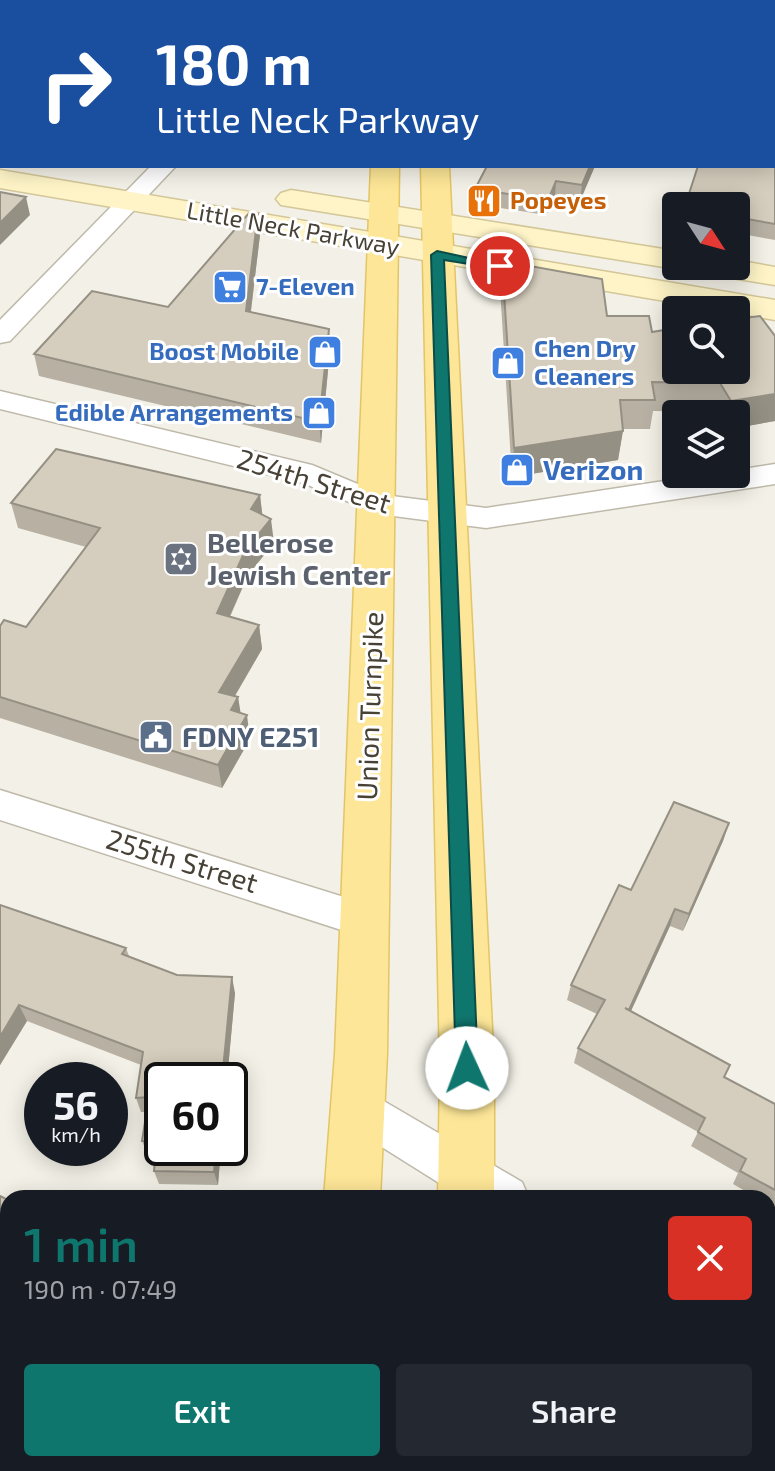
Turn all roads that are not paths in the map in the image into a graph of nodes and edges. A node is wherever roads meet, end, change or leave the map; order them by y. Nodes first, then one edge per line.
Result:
1 (112, 168) edge
2 (385, 168) edge
3 (435, 168) edge
4 (159, 172) edge
5 (0, 179) edge
6 (131, 201) junction
7 (383, 230) junction
8 (438, 239) junction
9 (662, 259) edge
10 (750, 272) edge
11 (775, 276) edge
12 (775, 310) edge
13 (0, 335) edge
14 (0, 400) edge
15 (775, 474) edge
16 (378, 504) junction
17 (449, 514) junction
18 (0, 805) edge
19 (363, 920) junction
20 (358, 1107) junction
21 (466, 1186) edge
22 (353, 1190) edge

1 - 4 main road, Little Neck Parkway
2 - 7 main road, Union Turnpike
3 - 8 main road
4 - 6 street
4 - 7 main road, Little Neck Parkway
5 - 6 main road, Little Neck Parkway
6 - 7 main road, Little Neck Parkway
6 - 13 street
7 - 8 main road, Little Neck Parkway
7 - 16 main road, Union Turnpike
8 - 9 main road, Little Neck Parkway
8 - 12 main road, Little Neck Parkway
8 - 17 main road
10 - 11 main road
14 - 16 street, 254th Street
15 - 17 street, 254th Street
16 - 17 street, 254th Street
16 - 19 main road, Union Turnpike
17 - 21 main road
18 - 19 street, 255th Street
19 - 20 main road, Union Turnpike
20 - 21 street
20 - 22 main road, Union Turnpike

